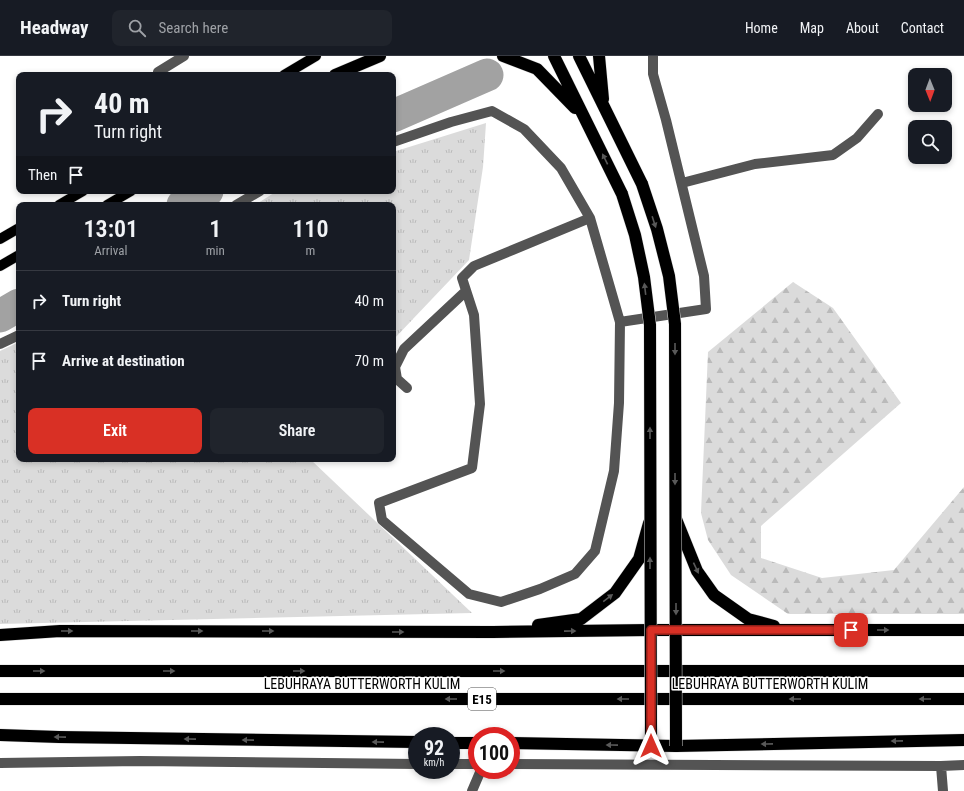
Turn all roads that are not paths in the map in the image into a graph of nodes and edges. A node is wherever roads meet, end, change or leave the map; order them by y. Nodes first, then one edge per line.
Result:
1 (184, 56) edge
2 (316, 56) edge
3 (370, 56) edge
4 (380, 56) edge
5 (504, 56) edge
6 (554, 56) edge
7 (579, 56) edge
8 (599, 56) edge
9 (654, 56) edge
10 (158, 72) dead end
11 (289, 72) edge
12 (340, 72) edge
13 (341, 72) edge
14 (604, 106) junction
15 (878, 114) dead end
16 (583, 116) junction
17 (396, 141) edge
18 (682, 182) junction
19 (78, 194) edge
20 (126, 194) edge
21 (255, 194) edge
22 (64, 202) edge
23 (112, 202) edge
24 (241, 202) edge
25 (590, 218) junction
26 (16, 230) edge
27 (0, 239) edge
28 (16, 257) edge
29 (0, 266) edge
30 (466, 291) junction
31 (620, 322) junction
32 (16, 336) edge
33 (0, 344) edge
34 (396, 365) edge
35 (396, 373) edge
36 (407, 388) dead end
37 (650, 518) junction
38 (676, 519) junction
39 (651, 630) junction
40 (676, 630) junction
41 (788, 630) junction
42 (964, 630) edge
43 (493, 632) junction
44 (0, 635) edge
45 (0, 671) edge
46 (964, 671) edge
47 (0, 699) edge
48 (964, 699) edge
49 (0, 735) edge
50 (964, 740) edge
51 (408, 742) edge
52 (520, 744) edge
53 (651, 746) junction
54 (676, 746) junction
55 (0, 763) edge
56 (408, 764) edge
57 (520, 764) edge
58 (964, 765) edge
59 (941, 766) junction
60 (477, 779) edge
61 (472, 791) edge
62 (943, 791) edge

1 - 10 street
2 - 11 main road
3 - 12 main road
4 - 13 highway
5 - 16 highway
6 - 16 highway
7 - 14 highway
8 - 14 highway
9 - 18 street
14 -> 38 highway, bridge
15 - 18 street
37 -> 16 highway, bridge
17 - 25 street
18 - 31 street
19 - 22 main road
20 - 23 main road
21 - 24 street
25 - 30 street
25 - 31 street
26 - 27 main road
28 - 29 main road
30 - 31 street
30 - 34 street
32 - 33 street
35 - 36 street
39 -> 37 highway, bridge
43 -> 37 highway
38 -> 40 highway, bridge
38 -> 41 highway
39 - 40 highway
43 -> 39 highway
39 - 53 highway, bridge
40 - 41 highway
40 - 54 highway, bridge
41 -> 42 highway
44 -> 43 highway
45 -> 46 highway, LEBUHRAYA BUTTERWORTH KULIM / E15
48 -> 47 highway, LEBUHRAYA BUTTERWORTH KULIM / E15
51 -> 49 highway
50 -> 54 highway
53 -> 52 highway
53 - 54 highway
55 - 56 street
57 - 59 street
58 - 59 street
59 - 62 street
60 - 61 street

